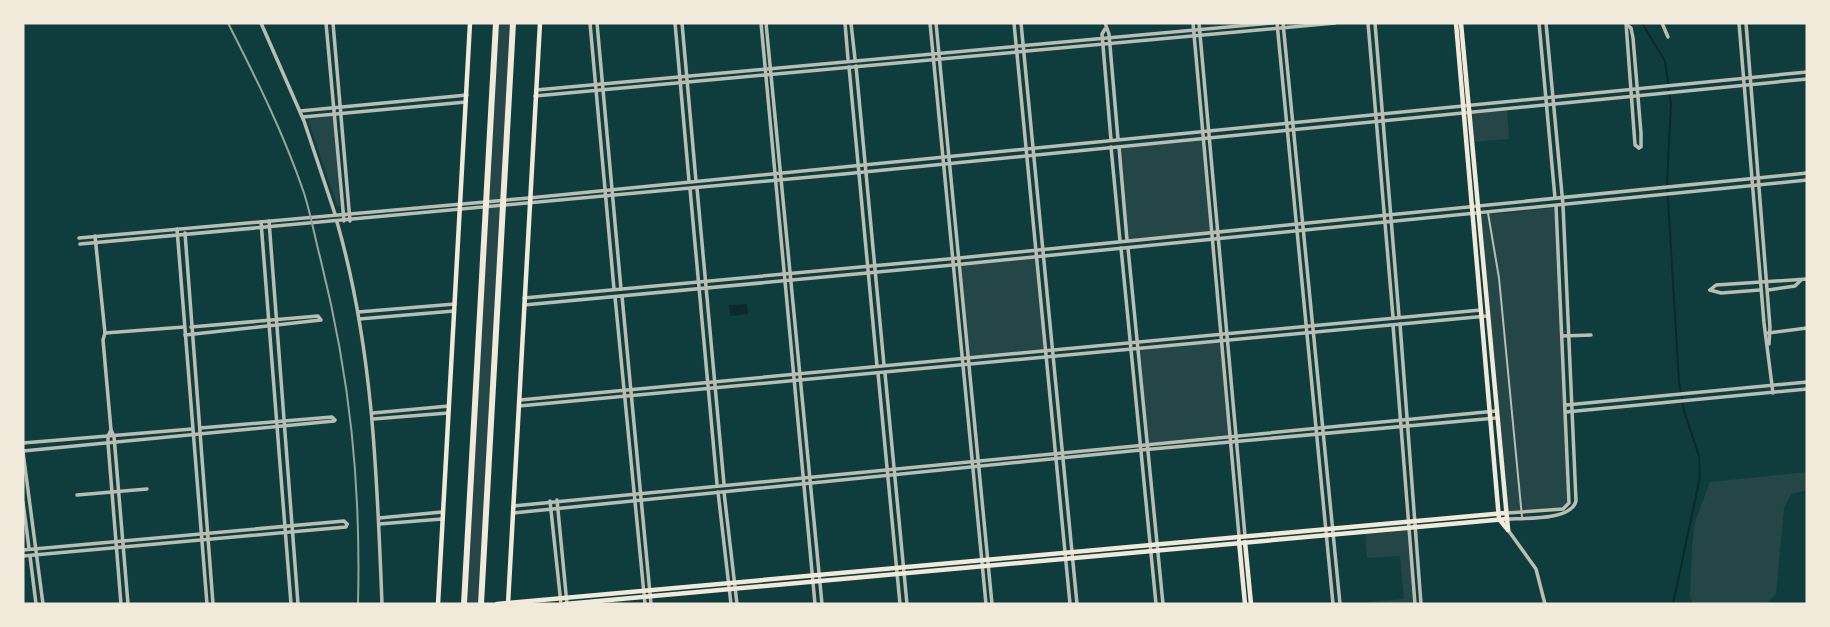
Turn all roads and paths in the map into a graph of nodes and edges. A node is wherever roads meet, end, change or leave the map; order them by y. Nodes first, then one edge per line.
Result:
1 (261, 23) edge
2 (326, 23) edge
3 (333, 23) edge
4 (470, 23) edge
5 (496, 23) edge
6 (513, 23) edge
7 (540, 23) edge
8 (590, 23) edge
9 (597, 23) edge
10 (675, 23) edge
11 (682, 23) edge
12 (761, 23) edge
13 (766, 23) edge
14 (845, 23) edge
15 (851, 23) edge
16 (930, 23) edge
17 (936, 23) edge
18 (1014, 23) edge
19 (1021, 23) edge
20 (1193, 23) edge
21 (1199, 23) edge
22 (1335, 23) edge
23 (1368, 23) edge
24 (1375, 23) edge
25 (1458, 23) edge
26 (1539, 23) edge
27 (1546, 23) edge
28 (1662, 23) edge
29 (1739, 23) edge
30 (1746, 23) edge
31 (1627, 24) edge
32 (1105, 25) edge
33 (1276, 25) edge
34 (1283, 25) edge
35 (1196, 30) junction
36 (1200, 35) junction
37 (1194, 36) junction
38 (1109, 37) junction
39 (1668, 37) dead end
40 (1102, 38) junction
41 (1110, 43) junction
42 (1103, 44) junction
43 (1024, 45) junction
44 (1017, 46) junction
45 (1024, 51) junction
46 (933, 52) junction
47 (939, 52) junction
48 (1017, 52) junction
49 (940, 58) junction
50 (934, 59) junction
51 (848, 60) junction
52 (855, 60) junction
53 (855, 66) junction
54 (770, 67) junction
55 (849, 67) junction
56 (765, 68) junction
57 (1807, 72) edge
58 (771, 74) junction
59 (680, 75) junction
60 (687, 75) junction
61 (765, 75) junction
62 (1751, 78) junction
63 (1744, 79) junction
64 (1807, 79) edge
65 (681, 82) junction
66 (687, 82) junction
67 (596, 83) junction
68 (602, 83) junction
69 (1745, 85) junction
70 (1751, 85) junction
71 (603, 89) junction
72 (1637, 89) junction
73 (596, 90) junction
74 (1630, 90) junction
75 (536, 93) junction
76 (467, 95) junction
77 (1638, 95) junction
78 (1553, 96) junction
79 (1631, 96) junction
80 (1546, 97) junction
81 (466, 102) junction
82 (1547, 103) junction
83 (1553, 103) junction
84 (340, 107) junction
85 (334, 108) junction
86 (1466, 109) junction
87 (300, 111) junction
88 (334, 114) junction
89 (341, 114) junction
90 (1377, 114) junction
91 (1382, 114) junction
92 (303, 117) junction
93 (1377, 120) junction
94 (1383, 120) junction
95 (1293, 123) junction
96 (1287, 124) junction
97 (1293, 129) junction
98 (1287, 130) junction
99 (1209, 131) junction
100 (1201, 132) junction
101 (1202, 138) junction
102 (1209, 138) junction
103 (1111, 140) junction
104 (1118, 140) junction
105 (1755, 143) junction
106 (1749, 144) junction
107 (1118, 146) junction
108 (1111, 147) junction
109 (1033, 149) junction
110 (1027, 150) junction
111 (1558, 150) junction
112 (1551, 151) junction
113 (1034, 155) junction
114 (1028, 156) junction
115 (943, 158) junction
116 (950, 160) junction
117 (944, 164) junction
118 (858, 166) junction
119 (865, 166) junction
120 (865, 172) junction
121 (859, 173) junction
122 (1807, 173) edge
123 (774, 174) junction
124 (780, 174) junction
125 (1758, 178) junction
126 (1751, 179) junction
127 (780, 180) junction
128 (1807, 180) edge
129 (690, 181) junction
130 (696, 181) junction
131 (774, 181) junction
132 (1758, 185) junction
133 (1752, 186) junction
134 (690, 188) junction
135 (696, 188) junction
136 (611, 189) junction
137 (605, 190) junction
138 (1639, 190) junction
139 (606, 196) junction
140 (612, 196) junction
141 (1640, 197) junction
142 (1562, 198) junction
143 (1555, 199) junction
144 (529, 201) junction
145 (460, 204) junction
146 (1556, 205) junction
147 (1563, 205) junction
148 (1474, 207) junction
149 (460, 211) junction
150 (1488, 212) junction
151 (343, 214) junction
152 (349, 214) junction
153 (1474, 214) junction
154 (335, 215) junction
155 (1388, 215) junction
156 (269, 221) junction
157 (347, 221) junction
158 (1388, 221) junction
159 (261, 222) junction
160 (337, 222) junction
161 (1300, 225) junction
162 (262, 228) junction
163 (269, 228) junction
164 (177, 229) junction
165 (184, 229) junction
166 (1300, 231) junction
167 (1218, 232) junction
168 (1211, 233) junction
169 (185, 235) junction
170 (95, 236) junction
171 (101, 236) junction
172 (178, 236) junction
173 (79, 238) dead end
174 (1212, 239) junction
175 (1219, 239) junction
176 (1128, 241) junction
177 (102, 242) junction
178 (1120, 242) junction
179 (96, 243) junction
180 (80, 244) dead end
181 (1121, 248) junction
182 (1128, 248) junction
183 (1036, 250) junction
184 (1043, 250) junction
185 (1043, 256) junction
186 (1036, 257) junction
187 (959, 258) junction
188 (953, 259) junction
189 (960, 264) junction
190 (953, 265) junction
191 (868, 266) junction
192 (874, 266) junction
193 (868, 273) junction
194 (875, 273) junction
195 (791, 274) junction
196 (784, 275) junction
197 (1807, 279) edge
198 (791, 280) junction
199 (1801, 280) junction
200 (784, 281) junction
201 (1767, 283) junction
202 (1761, 284) junction
203 (699, 285) junction
204 (706, 285) junction
205 (615, 289) junction
206 (621, 289) junction
207 (1761, 290) junction
208 (1767, 290) junction
209 (622, 295) junction
210 (615, 296) junction
211 (524, 298) junction
212 (455, 304) junction
213 (524, 305) junction
214 (1483, 310) junction
215 (454, 311) junction
216 (358, 312) junction
217 (312, 316) junction
218 (1484, 316) junction
219 (1399, 317) junction
220 (1393, 318) junction
221 (276, 319) junction
222 (359, 319) junction
223 (270, 320) junction
224 (312, 323) junction
225 (1400, 323) junction
226 (1393, 324) junction
227 (276, 326) junction
228 (1313, 326) junction
229 (185, 327) junction
230 (192, 327) junction
231 (270, 327) junction
232 (1306, 327) junction
233 (1807, 328) edge
234 (105, 332) junction
235 (1314, 332) junction
236 (1307, 333) junction
237 (1768, 333) junction
238 (192, 334) junction
239 (1227, 334) junction
240 (185, 335) junction
241 (1220, 335) junction
242 (1570, 335) junction
243 (1591, 335) dead end
244 (1562, 336) junction
245 (1228, 340) junction
246 (1221, 341) junction
247 (1138, 342) junction
248 (1131, 343) junction
249 (1138, 348) junction
250 (1131, 349) junction
251 (1053, 350) junction
252 (1045, 351) junction
253 (1053, 356) junction
254 (1046, 357) junction
255 (962, 359) junction
256 (969, 361) junction
257 (963, 365) junction
258 (877, 366) junction
259 (884, 366) junction
260 (885, 372) junction
261 (799, 373) junction
262 (878, 373) junction
263 (793, 374) junction
264 (800, 380) junction
265 (715, 381) junction
266 (794, 381) junction
267 (709, 382) junction
268 (1807, 382) edge
269 (1772, 386) junction
270 (715, 388) junction
271 (631, 389) junction
272 (709, 389) junction
273 (1807, 389) edge
274 (624, 390) junction
275 (1773, 393) junction
276 (624, 396) junction
277 (631, 396) junction
278 (519, 403) junction
279 (1573, 404) junction
280 (1566, 405) junction
281 (449, 406) junction
282 (449, 412) junction
283 (1492, 412) junction
284 (1566, 412) junction
285 (1573, 412) junction
286 (373, 416) junction
287 (1496, 418) junction
288 (1408, 419) junction
289 (1490, 419) junction
290 (1400, 420) junction
291 (278, 424) junction
292 (284, 424) junction
293 (1408, 425) junction
294 (1401, 426) junction
295 (199, 428) junction
296 (1323, 428) junction
297 (192, 429) junction
298 (1316, 429) junction
299 (111, 430) junction
300 (1324, 434) junction
301 (193, 435) junction
302 (199, 435) junction
303 (1317, 435) junction
304 (108, 436) junction
305 (114, 436) junction
306 (1237, 436) junction
307 (1229, 437) junction
308 (115, 442) junction
309 (1237, 442) junction
310 (23, 443) edge
311 (108, 443) junction
312 (1230, 443) junction
313 (1148, 447) junction
314 (1141, 448) junction
315 (23, 451) edge
316 (1063, 456) junction
317 (1056, 457) junction
318 (972, 464) junction
319 (979, 464) junction
320 (893, 472) junction
321 (887, 473) junction
322 (803, 477) junction
323 (809, 477) junction
324 (810, 483) junction
325 (724, 484) junction
326 (803, 484) junction
327 (718, 485) junction
328 (147, 489) dead end
329 (724, 491) junction
330 (112, 492) junction
331 (119, 492) junction
332 (639, 492) junction
333 (718, 492) junction
334 (633, 493) junction
335 (77, 495) dead end
336 (640, 499) junction
337 (556, 500) junction
338 (634, 500) junction
339 (550, 501) junction
340 (23, 502) edge
341 (513, 506) junction
342 (1571, 507) junction
343 (557, 508) junction
344 (550, 509) junction
345 (513, 513) junction
346 (442, 515) junction
347 (1522, 515) junction
348 (1502, 516) junction
349 (379, 518) junction
350 (1412, 520) junction
351 (379, 524) junction
352 (292, 526) junction
353 (285, 527) junction
354 (1409, 527) junction
355 (1416, 527) junction
356 (1329, 528) junction
357 (1508, 530) joint
358 (292, 532) junction
359 (285, 533) junction
360 (208, 534) junction
361 (201, 535) junction
362 (1326, 535) junction
363 (1333, 535) junction
364 (1242, 539) junction
365 (208, 540) junction
366 (202, 541) junction
367 (115, 542) junction
368 (122, 542) junction
369 (1150, 545) junction
370 (1158, 547) junction
371 (35, 548) junction
372 (122, 548) junction
373 (29, 549) junction
374 (116, 549) junction
375 (23, 550) edge
376 (1151, 551) junction
377 (30, 555) junction
378 (36, 555) junction
379 (1066, 555) junction
380 (1072, 555) junction
381 (23, 556) edge
382 (985, 562) junction
383 (897, 570) junction
384 (903, 570) junction
385 (811, 574) junction
386 (818, 574) junction
387 (819, 580) junction
388 (813, 581) junction
389 (732, 585) junction
390 (647, 593) junction
391 (564, 602) edge
392 (36, 604) edge
393 (43, 604) edge
394 (121, 604) edge
395 (128, 604) edge
396 (206, 604) edge
397 (214, 604) edge
398 (291, 604) edge
399 (298, 604) edge
400 (382, 604) edge
401 (438, 604) edge
402 (464, 604) edge
403 (481, 604) edge
404 (497, 604) edge
405 (508, 604) edge
406 (645, 604) edge
407 (651, 604) edge
408 (731, 604) edge
409 (737, 604) edge
410 (815, 604) edge
411 (821, 604) edge
412 (900, 604) edge
413 (907, 604) edge
414 (985, 604) edge
415 (992, 604) edge
416 (1070, 604) edge
417 (1077, 604) edge
418 (1156, 604) edge
419 (1163, 604) edge
420 (1245, 604) edge
421 (1251, 604) edge
422 (1333, 604) edge
423 (1340, 604) edge
424 (1415, 604) edge
425 (1421, 604) edge
426 (1545, 604) edge

1 - 87 street
2 - 85 street
3 - 84 street
4 - 76 main road
5 - 402 highway
6 - 403 highway
7 - 75 main road
8 - 67 street
9 - 68 street
10 - 59 street
11 - 60 street
12 - 56 street
13 - 54 street
14 - 51 street
15 - 52 street
16 - 46 street
17 - 47 street
18 - 44 street
19 - 43 street
20 - 35 street
21 - 35 street
22 - 34 street
23 - 90 street
24 - 91 street
25 - 86 main road
26 - 80 street
27 - 78 street
28 - 39 street
29 - 63 street
30 - 62 street
31 - 72 street
31 - 74 street
32 - 38 street
32 - 40 street
33 - 34 street
33 - 35 street
33 - 36 street
33 - 96 street
34 - 95 street
35 - 36 street
35 - 37 street
35 - 38 street
36 - 37 street
36 - 99 street
37 - 41 street
37 - 100 street
38 - 40 street
38 - 41 street
40 - 42 street
40 - 43 street
41 - 42 street
41 - 104 street
42 - 45 street
42 - 103 street
43 - 44 street
43 - 45 street
44 - 47 street
44 - 48 street
45 - 48 street
45 - 109 street
46 - 47 street
46 - 50 street
46 - 52 street
47 - 49 street
48 - 49 street
48 - 110 street
49 - 50 street
49 - 116 street
50 - 53 street
50 - 115 street
51 - 52 street
51 - 54 street
51 - 55 street
52 - 53 street
53 - 55 street
53 - 119 street
54 - 56 street
54 - 58 street
55 - 58 street
55 - 118 street
56 - 60 street
56 - 61 street
57 - 62 street
58 - 61 street
58 - 124 street
59 - 60 street
59 - 65 street
59 - 68 street
60 - 66 street
61 - 66 street
61 - 123 street
62 - 63 street
62 - 70 street
63 - 69 street
63 - 72 street
64 - 70 street
65 - 66 street
65 - 71 street
65 - 129 street
66 - 130 street
67 - 68 street
67 - 73 street
67 - 75 street
68 - 71 street
69 - 70 street
69 - 77 street
69 - 106 street
70 - 105 street
71 - 73 street
71 - 136 street
72 - 74 street
72 - 77 street
73 - 75 street
73 - 137 street
74 - 78 street
74 - 79 street
75 - 144 main road
76 - 81 main road
76 - 84 street
77 - 79 street
77 - 79 street
78 - 80 street
78 - 83 street
79 - 83 street
80 - 82 street
80 - 86 street
81 - 89 street
81 - 145 main road
82 - 83 street
82 - 86 street
82 - 112 street
83 - 111 street
84 - 85 street
84 - 89 street
85 - 87 street
85 - 88 street
86 - 91 street
86 - 94 street
86 - 148 main road
87 - 92 street
88 - 89 street
88 - 92 street
88 - 151 street
89 - 152 street
90 - 91 street
90 - 93 street
90 - 95 street
91 - 94 street
92 - 154 street
93 - 94 street
93 - 97 street
93 - 155 street
94 - 155 street
95 - 96 street
95 - 97 street
96 - 98 street
96 - 99 street
97 - 98 street
97 - 161 street
98 - 102 street
98 - 161 street
99 - 100 street
99 - 102 street
100 - 101 street
100 - 104 street
101 - 102 street
101 - 107 street
101 - 168 street
102 - 167 street
103 - 104 street
103 - 108 street
103 - 109 street
104 - 107 street
105 - 106 street
105 - 125 street
106 - 126 street
107 - 108 street
107 - 176 street
108 - 113 street
108 - 178 street
109 - 110 street
109 - 113 street
110 - 114 street
110 - 116 street
111 - 112 street
111 - 142 street
112 - 143 street
113 - 114 street
113 - 184 street
114 - 116 street
114 - 183 street
115 - 116 street
115 - 117 street
115 - 119 street
116 - 117 street
116 - 187 street
117 - 120 street
117 - 188 street
118 - 119 street
118 - 121 street
118 - 124 street
119 - 120 street
120 - 121 street
120 - 192 street
121 - 127 street
121 - 191 street
122 - 125 street
123 - 124 street
123 - 130 street
123 - 131 street
124 - 127 street
125 - 126 street
125 - 132 street
126 - 133 street
126 - 138 street
127 - 131 street
127 - 195 street
128 - 132 street
129 - 130 street
129 - 134 street
129 - 136 street
130 - 135 street
131 - 135 street
131 - 196 street
132 - 133 street
132 - 201 street
133 - 141 street
133 - 202 street
134 - 135 street
134 - 140 street
134 - 203 street
135 - 204 street
136 - 137 street
136 - 140 street
137 - 139 street
137 - 144 street
138 - 141 street
138 - 142 street
139 - 140 street
139 - 144 street
139 - 205 street
140 - 206 street
141 - 147 street
142 - 143 street
142 - 147 street
143 - 146 street
143 - 148 street
144 - 145 street
144 - 149 street
144 - 211 main road
145 - 149 main road
145 - 152 street
146 - 147 street
146 - 150 street
146 - 244 street
147 - 242 street
148 - 153 main road
148 - 155 street
149 - 157 street
149 - 212 main road
150 - 153 street
150 - 347 lane
151 - 152 street
151 - 154 street
151 - 157 street
152 - 157 street
153 - 158 street
153 - 214 main road
154 - 156 street
154 - 160 street
155 - 158 street
155 - 161 street
156 - 159 street
156 - 163 street
157 - 160 street
158 - 166 street
158 - 219 street
158 - 220 street
159 - 162 street
159 - 165 street
160 - 163 street
160 - 216 street
161 - 166 street
161 - 167 street
162 - 163 street
162 - 169 street
162 - 223 street
163 - 221 street
164 - 165 street
164 - 171 street
164 - 172 street
165 - 169 street
166 - 175 street
166 - 228 street
166 - 232 street
167 - 168 street
167 - 175 street
168 - 174 street
168 - 176 street
169 - 172 street
169 - 230 street
170 - 171 street
170 - 173 street
170 - 179 street
171 - 177 street
172 - 177 street
172 - 229 street
174 - 175 street
174 - 182 street
174 - 241 street
175 - 239 street
176 - 178 street
176 - 182 street
177 - 179 street
178 - 181 street
178 - 184 street
179 - 180 street
179 - 234 street
181 - 182 street
181 - 185 street
181 - 248 street
182 - 247 street
183 - 184 street
183 - 186 street
183 - 187 street
184 - 185 street
185 - 186 street
185 - 251 street
186 - 189 street
186 - 252 street
187 - 188 street
187 - 189 street
188 - 190 street
188 - 192 street
189 - 190 street
189 - 256 street
190 - 194 street
190 - 255 street
191 - 192 street
191 - 193 street
191 - 195 street
192 - 194 street
193 - 194 street
193 - 198 street
193 - 258 street
194 - 259 street
195 - 196 street
195 - 198 street
196 - 200 street
196 - 204 street
197 - 199 street
198 - 200 street
198 - 261 street
199 - 201 street
199 - 208 street
200 - 204 street
200 - 263 street
201 - 202 street
201 - 208 street
202 - 207 street
202 - 207 street
203 - 204 street
203 - 206 street
203 - 209 street
203 - 267 street
204 - 265 street
205 - 206 street
205 - 210 street
205 - 211 street
206 - 209 street
207 - 208 street
207 - 237 street
208 - 237 street
209 - 210 street
209 - 271 street
210 - 213 street
210 - 274 street
211 - 213 main road
212 - 215 main road
212 - 216 street
213 - 278 main road
214 - 218 main road
214 - 219 street
215 - 222 street
215 - 281 main road
216 - 222 street
217 - 221 street
217 - 224 street
217 - 224 street
218 - 225 street
218 - 283 main road
219 - 220 street
219 - 225 street
220 - 226 street
220 - 228 street
221 - 223 street
221 - 227 street
222 - 286 street
223 - 230 street
223 - 231 street
224 - 227 street
225 - 226 street
225 - 288 street
226 - 235 street
226 - 290 street
227 - 231 street
227 - 292 street
228 - 232 street
228 - 235 street
229 - 230 street
229 - 234 street
229 - 240 street
230 - 238 street
231 - 238 street
231 - 291 street
232 - 236 street
232 - 239 street
233 - 237 street
234 - 299 street
235 - 236 street
235 - 296 street
236 - 245 street
236 - 298 street
237 - 269 street
238 - 240 street
238 - 295 street
239 - 241 street
239 - 245 street
240 - 297 street
241 - 246 street
241 - 247 street
242 - 243 street
242 - 244 street
242 - 279 street
244 - 280 street
245 - 246 street
245 - 306 street
246 - 249 street
246 - 307 street
247 - 248 street
247 - 249 street
248 - 250 street
248 - 251 street
249 - 250 street
249 - 313 street
250 - 253 street
250 - 314 street
251 - 252 street
251 - 253 street
252 - 254 street
252 - 256 street
253 - 254 street
253 - 316 street
254 - 256 street
254 - 317 street
255 - 256 street
255 - 257 street
255 - 259 street
256 - 257 street
256 - 319 street
257 - 260 street
257 - 318 street
258 - 259 street
258 - 261 street
258 - 262 street
259 - 260 street
260 - 262 street
260 - 320 street
261 - 263 street
261 - 264 street
262 - 264 street
262 - 321 street
263 - 265 street
263 - 266 street
264 - 266 street
264 - 323 street
265 - 267 street
265 - 270 street
266 - 270 street
266 - 322 street
267 - 271 street
267 - 272 street
268 - 269 street
269 - 275 street
269 - 279 street
270 - 272 street
270 - 325 street
271 - 274 street
271 - 277 street
272 - 277 street
272 - 327 street
273 - 275 street
274 - 276 street
274 - 278 street
275 - 285 street
276 - 277 street
276 - 278 street
276 - 334 street
277 - 332 street
278 - 341 main road
279 - 280 street
279 - 285 street
280 - 284 street
281 - 282 main road
281 - 286 street
282 - 286 street
282 - 346 main road
283 - 287 main road
283 - 288 street
283 - 289 main road
284 - 285 street
284 - 342 street
285 - 342 street
286 - 349 street
287 - 289 street
287 - 348 main road
288 - 290 street
288 - 293 street
289 - 293 street
289 - 348 main road
290 - 294 street
290 - 296 street
291 - 292 street
291 - 295 street
291 - 302 street
291 - 353 street
292 - 292 street
292 - 352 street
293 - 294 street
293 - 350 street
294 - 300 street
294 - 350 street
295 - 297 street
295 - 302 street
296 - 298 street
296 - 300 street
297 - 301 street
297 - 305 street
298 - 303 street
298 - 306 street
299 - 304 street
299 - 305 street
300 - 303 street
300 - 356 street
301 - 302 street
301 - 308 street
301 - 361 street
302 - 360 street
303 - 309 street
303 - 356 street
304 - 305 street
304 - 310 street
304 - 311 street
305 - 308 street
306 - 307 street
306 - 309 street
307 - 312 street
307 - 313 street
308 - 311 street
308 - 331 street
309 - 312 street
309 - 364 street
311 - 315 street
311 - 330 street
312 - 313 street
312 - 364 street
313 - 314 street
313 - 370 street
314 - 316 street
314 - 369 street
315 - 371 street
316 - 317 street
316 - 380 street
317 - 319 street
317 - 379 street
318 - 319 street
318 - 320 street
318 - 382 street
319 - 382 street
320 - 321 street
320 - 384 street
321 - 323 street
321 - 324 street
321 - 383 street
322 - 323 street
322 - 325 street
322 - 326 street
323 - 324 street
324 - 326 street
324 - 386 street
325 - 327 street
325 - 329 street
326 - 329 street
326 - 385 street
327 - 332 street
327 - 333 street
328 - 331 street
329 - 333 street
329 - 389 street
330 - 331 street
330 - 335 street
330 - 367 street
331 - 368 street
332 - 334 street
332 - 336 street
333 - 336 street
333 - 389 street
334 - 337 street
334 - 338 street
336 - 338 street
336 - 390 street
337 - 339 street
337 - 343 street
338 - 343 street
338 - 390 street
339 - 341 street
339 - 344 street
340 - 373 street
341 - 345 main road
342 - 347 street
343 - 344 street
343 - 391 street
344 - 345 street
344 - 391 street
345 - 405 main road
346 - 349 street
346 - 351 street
346 - 401 main road
347 - 348 street
348 - 350 main road
348 - 355 main road
348 - 357 main road
349 - 351 street
350 - 354 street
350 - 355 street
350 - 356 main road
351 - 400 street
352 - 353 street
352 - 358 street
352 - 358 street
353 - 359 street
353 - 360 street
354 - 355 main road
354 - 363 main road
354 - 424 street
355 - 425 street
356 - 362 street
356 - 363 street
356 - 364 main road
357 - 426 street
358 - 359 street
358 - 399 street
359 - 365 street
359 - 398 street
360 - 361 street
360 - 365 street
361 - 366 street
361 - 368 street
362 - 363 main road
362 - 364 main road
362 - 422 street
363 - 423 street
364 - 370 main road
364 - 420 main road
364 - 421 main road
365 - 366 street
365 - 397 street
366 - 372 street
366 - 396 street
367 - 368 street
367 - 371 street
367 - 374 street
368 - 372 street
369 - 370 main road
369 - 376 street
369 - 380 main road
370 - 376 main road
370 - 419 street
371 - 373 street
371 - 378 street
372 - 374 street
372 - 395 street
373 - 375 street
373 - 377 street
374 - 378 street
374 - 394 street
376 - 380 main road
376 - 418 street
377 - 378 street
377 - 381 street
377 - 392 street
378 - 393 street
379 - 380 main road
379 - 382 main road
379 - 416 street
380 - 417 street
382 - 384 main road
382 - 414 street
382 - 415 street
383 - 384 main road
383 - 386 main road
383 - 387 main road
383 - 412 street
384 - 413 street
385 - 386 main road
385 - 388 street
385 - 389 main road
386 - 387 street
387 - 388 main road
387 - 411 street
388 - 389 main road
388 - 410 street
389 - 390 main road
389 - 408 street
389 - 409 street
390 - 391 main road
390 - 406 street
390 - 407 street
391 - 405 main road
404 - 405 main road

